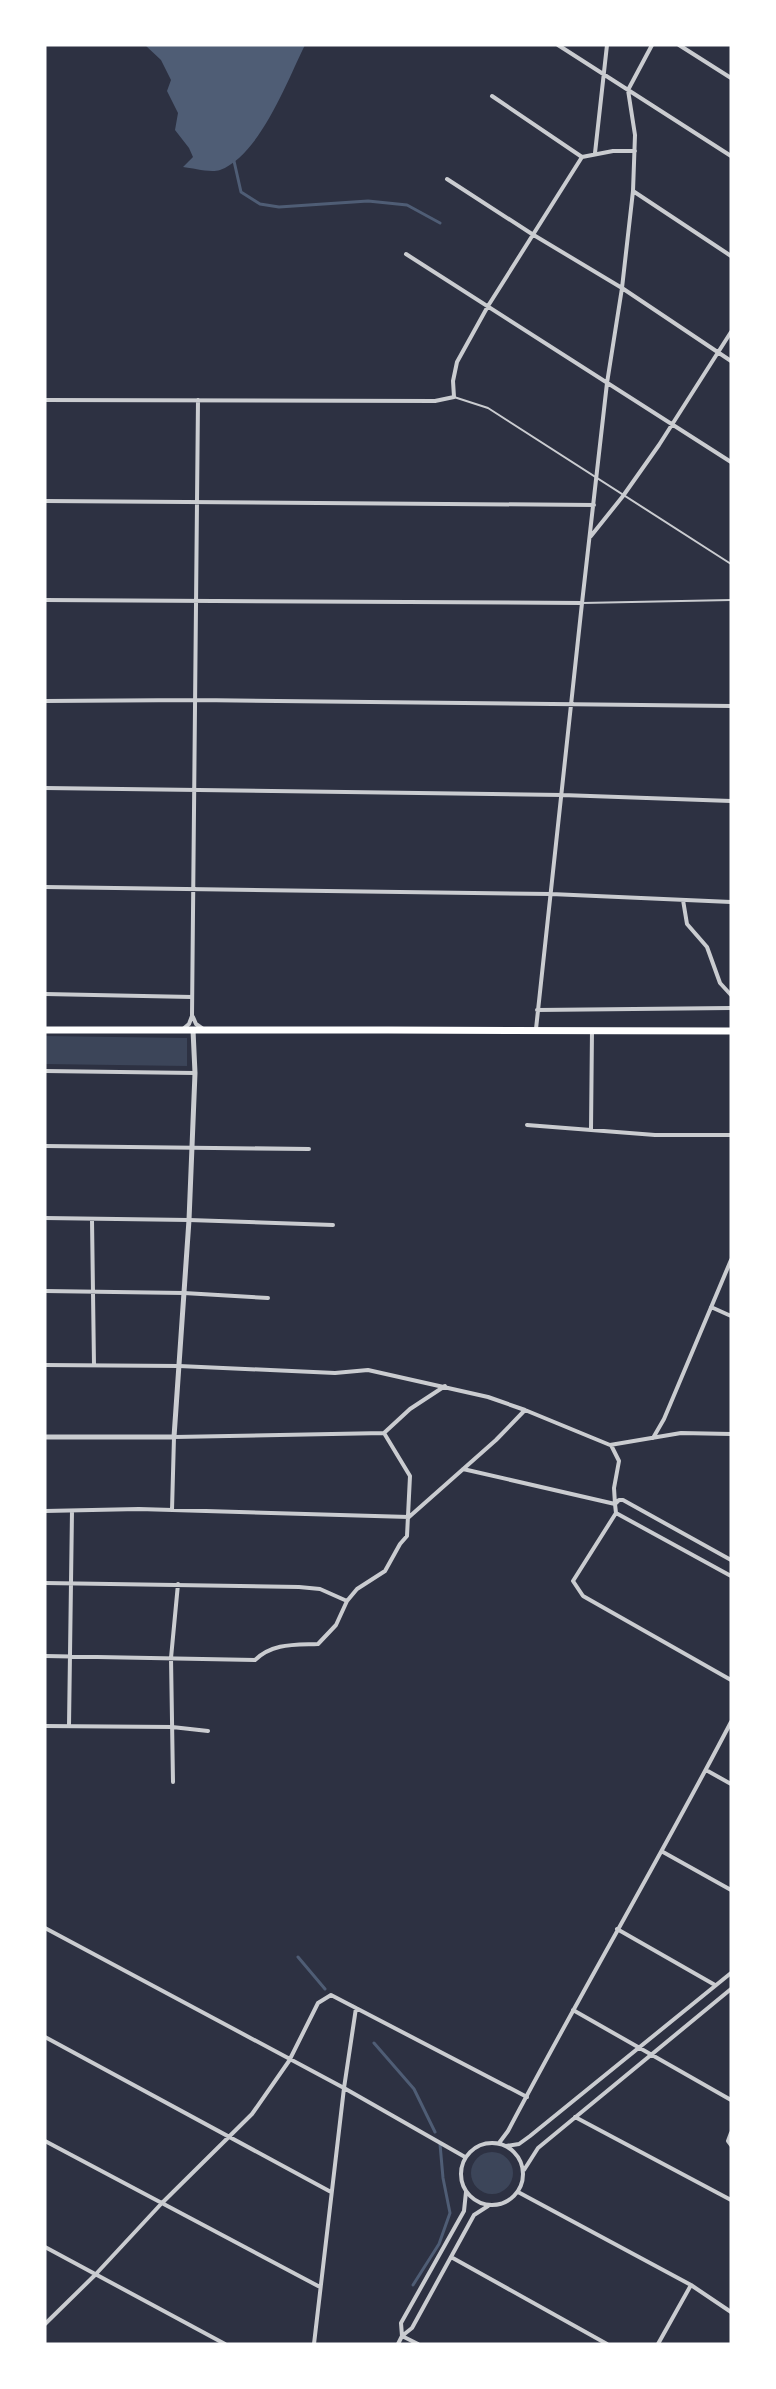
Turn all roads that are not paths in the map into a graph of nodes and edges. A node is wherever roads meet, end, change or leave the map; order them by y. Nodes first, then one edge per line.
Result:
1 (558, 45) edge
2 (607, 45) edge
3 (652, 45) edge
4 (679, 45) edge
5 (603, 74) junction
6 (731, 78) edge
7 (628, 90) junction
8 (492, 96) dead end
9 (635, 151) junction
10 (595, 153) junction
11 (731, 156) edge
12 (582, 157) junction
13 (447, 178) dead end
14 (633, 191) junction
15 (532, 234) junction
16 (406, 254) dead end
17 (731, 256) edge
18 (622, 288) junction
19 (488, 306) junction
20 (731, 332) edge
21 (717, 352) junction
22 (731, 361) edge
23 (607, 383) junction
24 (454, 397) junction
25 (45, 400) edge
26 (198, 400) junction
27 (673, 424) junction
28 (731, 462) edge
29 (597, 477) junction
30 (623, 496) junction
31 (45, 501) edge
32 (198, 502) junction
33 (594, 505) junction
34 (590, 537) junction
35 (731, 564) edge
36 (45, 600) edge
37 (198, 600) junction
38 (731, 600) edge
39 (582, 603) junction
40 (45, 700) edge
41 (196, 700) junction
42 (571, 706) junction
43 (731, 706) edge
44 (45, 788) edge
45 (195, 789) junction
46 (562, 795) junction
47 (731, 801) edge
48 (45, 887) edge
49 (194, 888) junction
50 (551, 894) junction
51 (683, 900) junction
52 (731, 902) edge
53 (45, 994) edge
54 (731, 995) edge
55 (192, 997) junction
56 (731, 1008) edge
57 (537, 1010) junction
58 (192, 1016) junction
59 (45, 1029) edge
60 (536, 1029) junction
61 (592, 1029) junction
62 (181, 1030) junction
63 (193, 1030) junction
64 (207, 1031) junction
65 (731, 1031) edge
66 (45, 1071) edge
67 (195, 1073) junction
68 (527, 1125) dead end
69 (591, 1129) junction
70 (731, 1135) edge
71 (45, 1146) edge
72 (191, 1148) junction
73 (309, 1149) dead end
74 (45, 1218) edge
75 (92, 1220) junction
76 (189, 1220) junction
77 (333, 1225) dead end
78 (731, 1260) edge
79 (45, 1291) edge
80 (92, 1292) junction
81 (184, 1293) junction
82 (268, 1298) dead end
83 (711, 1307) junction
84 (731, 1316) edge
85 (45, 1365) edge
86 (94, 1365) junction
87 (179, 1366) junction
88 (445, 1386) junction
89 (525, 1410) junction
90 (384, 1433) junction
91 (731, 1434) edge
92 (45, 1437) edge
93 (174, 1437) junction
94 (652, 1439) junction
95 (610, 1445) junction
96 (462, 1469) junction
97 (615, 1504) junction
98 (72, 1510) junction
99 (172, 1510) junction
100 (45, 1511) edge
101 (616, 1513) junction
102 (410, 1517) junction
103 (731, 1560) edge
104 (731, 1576) edge
105 (45, 1583) edge
106 (72, 1583) junction
107 (178, 1584) junction
108 (347, 1601) junction
109 (45, 1656) edge
110 (70, 1656) junction
111 (171, 1659) junction
112 (731, 1680) edge
113 (731, 1722) edge
114 (45, 1726) edge
115 (69, 1726) junction
116 (172, 1727) junction
117 (208, 1731) dead end
118 (706, 1770) junction
119 (173, 1782) dead end
120 (731, 1784) edge
121 (663, 1852) junction
122 (731, 1890) edge
123 (45, 1928) edge
124 (617, 1929) junction
125 (731, 1973) edge
126 (714, 1984) junction
127 (730, 1992) edge
128 (356, 2008) junction
129 (573, 2010) junction
130 (45, 2037) edge
131 (638, 2048) junction
132 (650, 2055) junction
133 (289, 2061) junction
134 (344, 2088) junction
135 (526, 2097) junction
136 (731, 2100) edge
137 (575, 2117) junction
138 (731, 2133) edge
139 (230, 2137) junction
140 (45, 2141) edge
141 (499, 2143) junction
142 (731, 2145) edge
143 (506, 2146) junction
144 (465, 2157) junction
145 (524, 2170) junction
146 (331, 2192) junction
147 (466, 2192) junction
148 (518, 2192) junction
149 (731, 2200) edge
150 (161, 2204) junction
151 (489, 2205) junction
152 (45, 2247) edge
153 (451, 2257) junction
154 (95, 2275) junction
155 (691, 2285) junction
156 (320, 2287) junction
157 (731, 2312) edge
158 (45, 2324) edge
159 (402, 2336) junction
160 (225, 2344) edge
161 (314, 2344) edge
162 (398, 2344) edge
163 (418, 2344) edge
164 (607, 2344) edge
165 (658, 2344) edge

1 - 5 street
2 - 5 street
3 - 7 street
4 - 6 street
5 - 7 street
5 - 10 street
7 - 9 street
7 - 11 street
8 - 12 street
9 - 10 street
9 - 14 street
10 - 12 street
12 - 15 street
13 - 15 street
14 - 17 street
14 - 18 street
15 - 18 street
15 - 19 street
16 - 19 street
18 - 21 street
18 - 23 street
19 - 23 street
19 - 24 street
20 - 21 street
21 - 22 street
21 - 27 street
23 - 27 street
23 - 29 street
24 - 26 street
24 - 29 lane
25 - 26 street
26 - 32 street
27 - 28 street
27 - 30 street
29 - 30 lane
29 - 33 street
30 - 34 street
30 - 35 lane
31 - 32 street
32 - 33 street
32 - 37 street
33 - 34 street
34 - 39 street
36 - 37 street
37 - 39 street
37 - 41 street
38 - 39 lane
39 - 42 street
40 - 41 street
41 - 42 street
41 - 45 street
42 - 43 street
42 - 46 street
44 - 45 street
45 - 46 street
45 - 49 street
46 - 47 street
46 - 50 street
48 - 49 street
49 - 50 street
49 - 55 street
50 - 51 street
50 - 57 street
51 - 52 street
51 - 54 street
53 - 55 street
55 - 58 street
56 - 57 street
57 - 60 street
58 - 62 street
58 - 64 street
59 - 62 main road
60 - 61 main road
60 - 64 main road
61 - 65 main road
61 - 69 street
62 - 63 main road
63 - 64 main road
63 - 67 street
66 - 67 street
67 - 72 street
68 - 69 street
69 - 70 street
71 - 72 street
72 - 73 street
72 - 76 street
74 - 75 street
75 - 76 street
75 - 80 street
76 - 77 street
76 - 81 street
78 - 83 street
79 - 80 street
80 - 81 street
80 - 86 street
81 - 82 street
81 - 87 street
83 - 84 street
83 - 94 street
85 - 86 street
86 - 87 street
87 - 88 street
87 - 93 street
88 - 89 street
88 - 90 street
89 - 95 street
89 - 96 street
90 - 93 street
90 - 102 street
91 - 94 street
92 - 93 street
93 - 99 street
94 - 95 street
95 - 97 street
96 - 97 street
96 - 102 street
97 - 101 street
97 - 103 street
98 - 99 street
98 - 100 street
98 - 106 street
99 - 102 street
101 - 104 street
101 - 112 street
102 - 108 street
105 - 106 street
106 - 107 street
106 - 110 street
107 - 108 street
107 - 111 street
108 - 111 street
109 - 110 street
110 - 111 street
110 - 115 street
111 - 116 street
113 - 118 street
114 - 115 street
115 - 116 street
116 - 117 street
116 - 119 street
118 - 120 street
118 - 121 street
121 - 122 street
121 - 124 street
123 - 133 street
124 - 126 street
124 - 129 street
125 - 126 street
126 - 131 street
127 - 132 street
128 - 133 street
128 - 134 street
128 - 135 street
129 - 131 street
129 - 135 street
130 - 139 street
131 - 132 street
131 - 143 street
132 - 136 street
132 - 137 street
133 - 134 street
133 - 139 street
134 - 144 street
134 - 146 street
135 - 141 street
137 - 145 street
137 - 149 street
138 - 142 street
139 - 146 street
139 - 150 street
140 - 150 street
141 - 143 street
141 - 144 street
143 - 145 street
144 - 147 street
145 - 148 street
146 - 156 street
147 - 151 street
147 - 159 street
148 - 151 street
148 - 155 street
150 - 154 street
150 - 156 street
151 - 153 street
152 - 154 street
153 - 159 street
153 - 164 street
154 - 158 street
154 - 160 street
155 - 157 street
155 - 165 street
156 - 161 street
159 - 162 street
159 - 163 street

